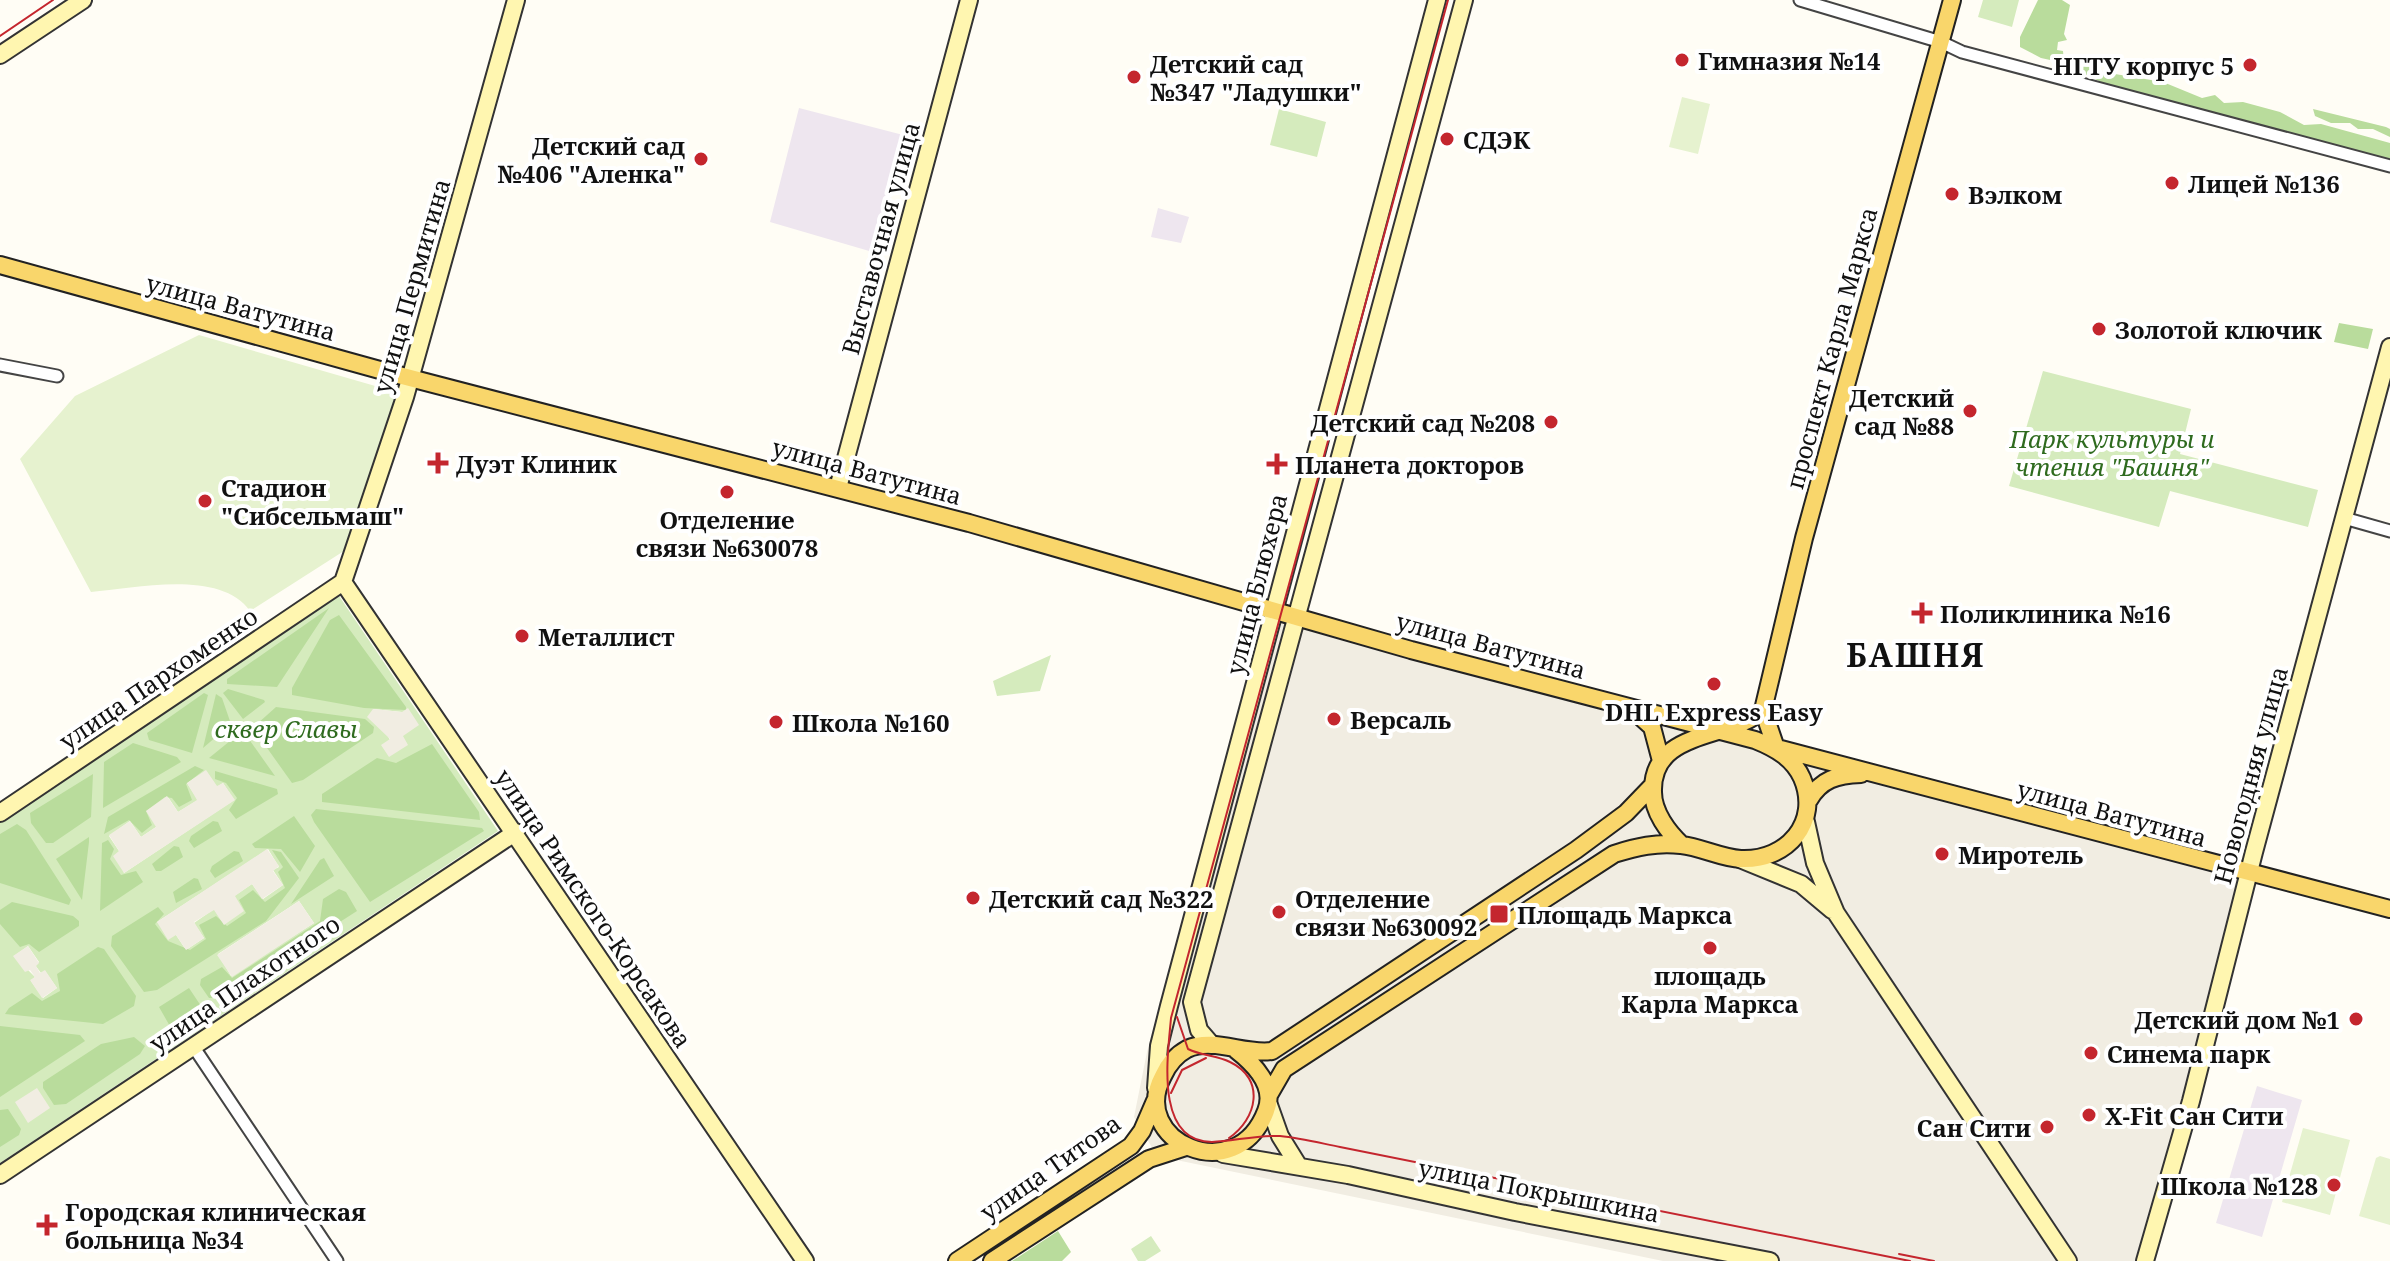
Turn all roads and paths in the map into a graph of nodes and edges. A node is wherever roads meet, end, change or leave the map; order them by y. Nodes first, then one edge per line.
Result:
1 (83, 0) edge
2 (516, 0) edge
3 (969, 0) edge
4 (1437, 0) edge
5 (1464, 0) edge
6 (1800, 0) edge
7 (1952, 0) edge
8 (1941, 42) junction
9 (0, 55) edge
10 (2390, 166) edge
11 (0, 265) edge
12 (2390, 347) edge
13 (0, 365) edge
14 (57, 376) dead end
15 (410, 377) junction
16 (838, 488) junction
17 (2344, 518) junction
18 (2390, 531) edge
19 (343, 582) junction
20 (1273, 612) junction
21 (1296, 618) junction
22 (1624, 704) junction
23 (1763, 710) junction
24 (1720, 730) junction
25 (1776, 748) junction
26 (1661, 761) junction
27 (1869, 773) junction
28 (1653, 785) junction
29 (1809, 800) junction
30 (0, 813) edge
31 (1806, 822) junction
32 (516, 832) junction
33 (1682, 845) junction
34 (1740, 859) junction
35 (2248, 874) junction
36 (2390, 909) edge
37 (1836, 913) junction
38 (1212, 1045) junction
39 (193, 1046) junction
40 (1236, 1050) junction
41 (1156, 1095) junction
42 (1269, 1100) junction
43 (1186, 1147) junction
44 (1223, 1154) junction
45 (1298, 1165) junction
46 (0, 1175) edge
47 (337, 1261) edge
48 (805, 1261) edge
49 (957, 1261) edge
50 (992, 1261) edge
51 (1770, 1261) edge
52 (2068, 1261) edge
53 (2145, 1261) edge

1 - 9 street
2 - 15 street, улица Пермитина
3 - 16 street, Выставочная улица
4 - 20 street, улица Блюхера
5 - 21 street, улица Блюхера
6 - 8 street
7 - 8 main road, проспект Карла Маркса
8 - 10 street
8 - 23 main road, проспект Карла Маркса
11 - 15 main road, улица Ватутина
12 - 17 street, Новогодняя улица
13 - 14 street
15 - 16 main road, улица Ватутина
15 - 19 street, улица Пермитина
16 - 20 main road, улица Ватутина
17 - 18 street
17 - 35 street, Новогодняя улица
19 - 30 street, улица Пархоменко
19 - 32 street, улица Римского-Корсакова
20 - 21 main road, улица Ватутина
20 - 41 street, улица Блюхера
21 - 22 main road, улица Ватутина
21 - 38 street, улица Блюхера
22 - 24 main road, улица Ватутина
22 - 26 main road
23 - 24 main road
23 - 25 main road
24 - 25 main road
24 - 26 main road
25 - 27 main road, улица Ватутина
25 - 29 main road
26 - 28 main road
27 - 29 main road
27 - 35 main road, улица Ватутина
28 - 33 main road
28 - 40 main road
29 - 31 main road
31 - 34 main road
31 - 37 street
32 - 39 street, улица Плахотного
32 - 48 street, улица Римского-Корсакова
33 - 34 main road
33 - 42 main road
34 - 37 street
35 - 36 main road, улица Ватутина
35 - 53 street, Новогодняя улица
37 - 52 street
38 - 40 main road
38 - 41 main road
39 - 46 street, улица Плахотного
39 - 47 street
40 - 42 main road
41 - 43 main road
41 - 49 main road, улица Титова
42 - 44 main road
42 - 45 street
43 - 44 main road
43 - 50 main road, улица Титова
44 - 45 street, улица Покрышкина
45 - 51 street, улица Покрышкина

